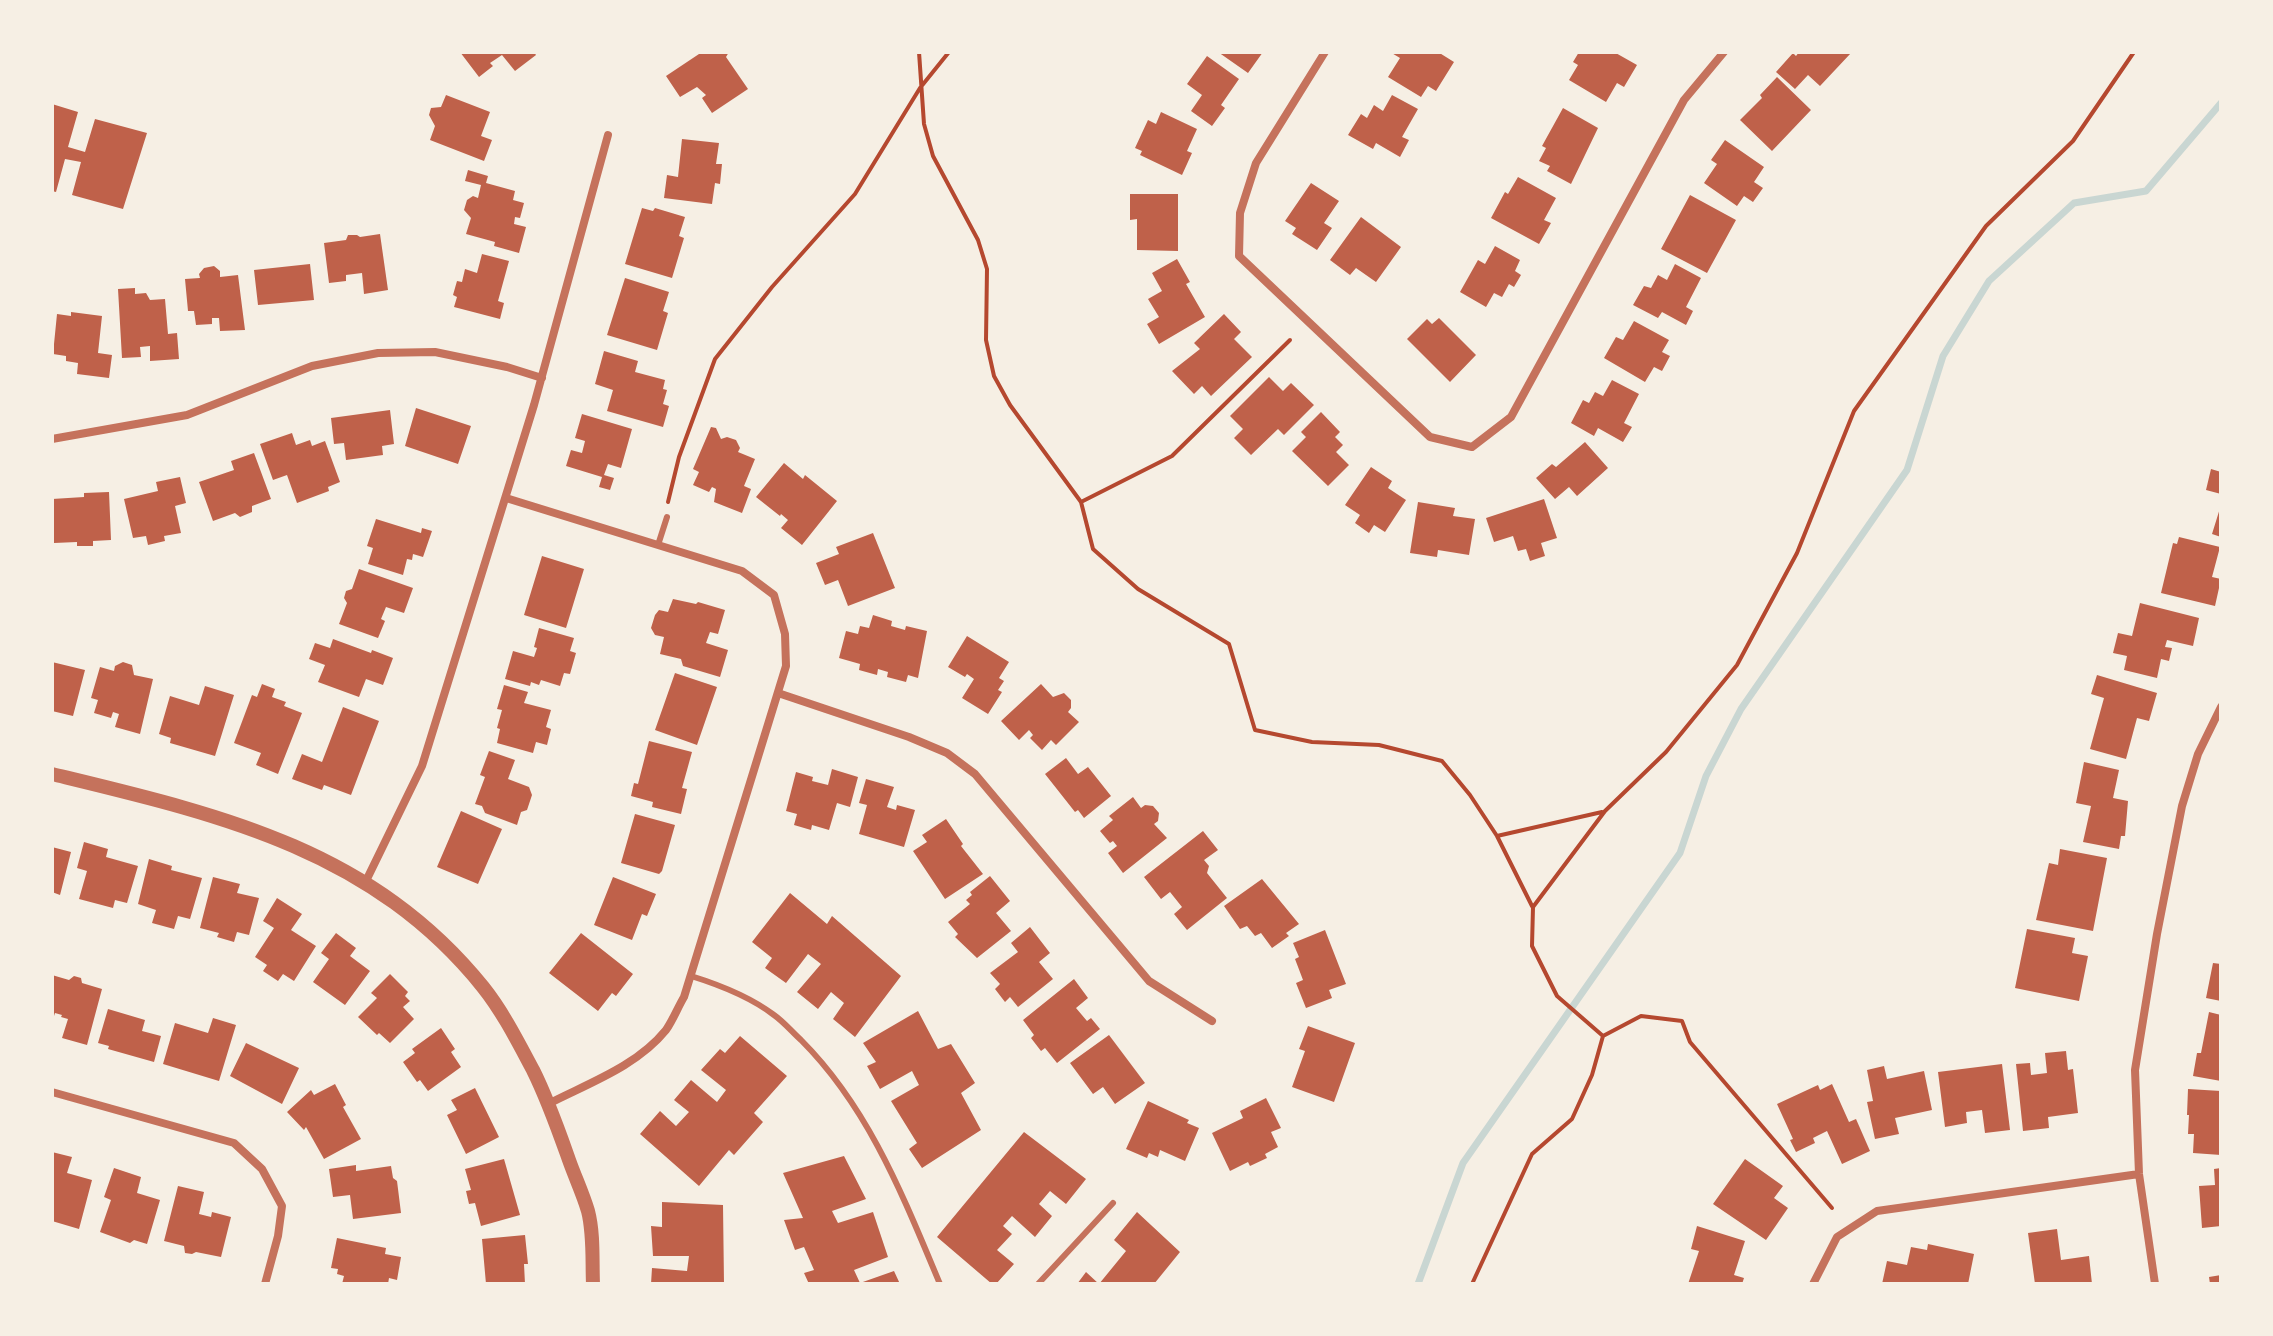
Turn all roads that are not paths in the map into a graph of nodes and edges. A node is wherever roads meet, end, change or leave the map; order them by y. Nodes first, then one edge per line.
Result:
1 (1325, 52) edge
2 (1724, 52) edge
3 (608, 135) dead end
4 (542, 378) junction
5 (52, 439) edge
6 (506, 498) junction
7 (667, 517) road end
8 (658, 545) junction
9 (778, 693) junction
10 (2221, 707) edge
11 (52, 774) edge
12 (365, 883) junction
13 (691, 976) junction
14 (1212, 1021) dead end
15 (52, 1092) edge
16 (550, 1103) junction
17 (2139, 1174) junction
18 (1113, 1203) dead end
19 (265, 1284) edge
20 (593, 1284) edge
21 (940, 1284) edge
22 (1038, 1284) edge
23 (1813, 1284) edge
24 (2155, 1284) edge

1 - 2 street
3 - 4 street
4 - 5 street
4 - 6 street
6 - 8 street
6 - 12 street
7 - 8 lane
8 - 9 street
9 - 13 street
9 - 14 street
10 - 17 street
11 - 12 street
12 - 16 street
13 - 16 street
13 - 21 lane
15 - 19 street
16 - 20 street
17 - 23 street
17 - 24 street
18 - 22 lane

